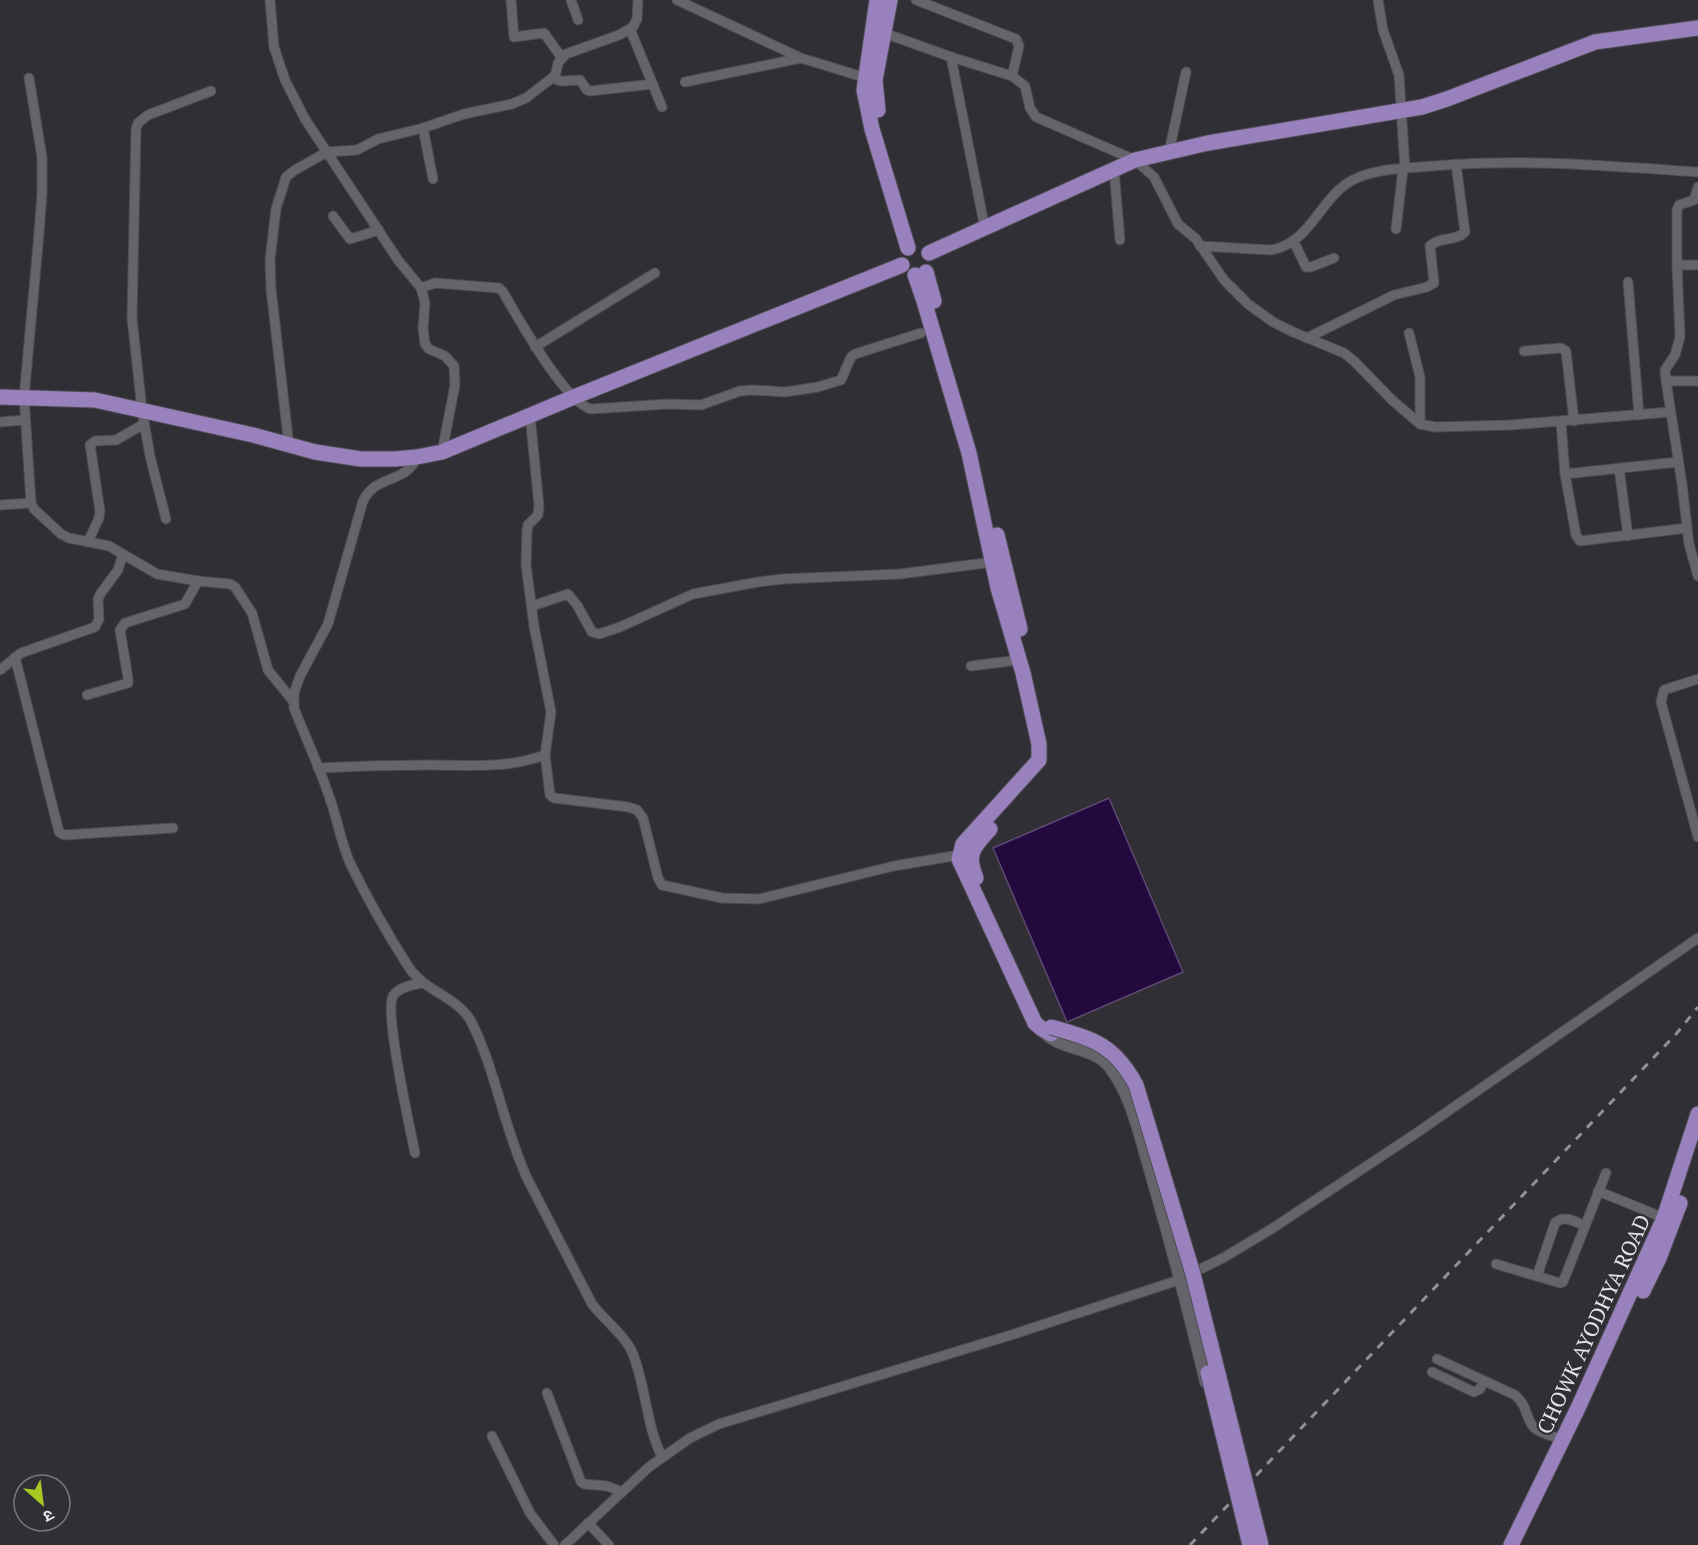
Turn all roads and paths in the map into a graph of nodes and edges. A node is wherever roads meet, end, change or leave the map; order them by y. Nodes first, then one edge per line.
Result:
1 (270, 0) edge
2 (511, 0) edge
3 (571, 0) edge
4 (638, 0) edge
5 (677, 0) edge
6 (876, 0) edge
7 (890, 0) edge
8 (916, 0) edge
9 (1390, 0) edge
10 (1378, 1) edge
11 (578, 20) dead end
12 (1698, 28) edge
13 (630, 29) junction
14 (884, 33) junction
15 (562, 57) junction
16 (951, 57) junction
17 (801, 58) junction
18 (1186, 72) dead end
19 (1012, 76) junction
20 (28, 78) dead end
21 (552, 78) junction
22 (866, 78) junction
23 (685, 82) dead end
24 (653, 84) junction
25 (211, 91) dead end
26 (662, 107) dead end
27 (1401, 111) junction
28 (423, 128) junction
29 (327, 152) junction
30 (1169, 152) junction
31 (1135, 160) junction
32 (1456, 164) junction
33 (1404, 169) junction
34 (1114, 170) junction
35 (1698, 172) edge
36 (433, 179) dead end
37 (1698, 187) edge
38 (333, 216) dead end
39 (985, 229) junction
40 (1396, 229) dead end
41 (379, 230) junction
42 (1120, 240) dead end
43 (1294, 242) junction
44 (1200, 246) junction
45 (918, 249) junction
46 (1334, 258) dead end
47 (902, 265) junction
48 (1677, 265) junction
49 (1698, 265) edge
50 (655, 273) dead end
51 (920, 274) junction
52 (1628, 282) dead end
53 (421, 288) junction
54 (921, 333) dead end
55 (1409, 333) dead end
56 (1307, 338) junction
57 (535, 347) junction
58 (1524, 351) dead end
59 (1666, 381) junction
60 (1698, 381) edge
61 (24, 396) junction
62 (0, 397) edge
63 (574, 397) junction
64 (1670, 412) junction
65 (530, 415) junction
66 (1639, 415) junction
67 (143, 417) junction
68 (25, 420) junction
69 (1574, 421) junction
70 (0, 422) edge
71 (1561, 422) junction
72 (1420, 424) junction
73 (289, 446) junction
74 (442, 452) junction
75 (417, 457) junction
76 (1678, 462) junction
77 (1619, 468) junction
78 (1565, 474) junction
79 (31, 503) junction
80 (0, 505) edge
81 (166, 519) dead end
82 (1687, 528) junction
83 (1628, 536) junction
84 (88, 542) junction
85 (123, 554) junction
86 (993, 562) junction
87 (1698, 576) edge
88 (198, 581) junction
89 (531, 606) junction
90 (15, 657) junction
91 (1019, 660) junction
92 (971, 666) dead end
93 (0, 670) edge
94 (1698, 679) edge
95 (87, 695) dead end
96 (293, 701) junction
97 (545, 755) junction
98 (318, 768) junction
99 (173, 828) dead end
100 (1698, 837) edge
101 (959, 855) junction
102 (1698, 938) edge
103 (422, 983) junction
104 (1048, 1028) junction
105 (1698, 1114) edge
106 (1698, 1146) edge
107 (415, 1153) dead end
108 (1606, 1173) dead end
109 (1598, 1191) junction
110 (1665, 1218) junction
111 (1585, 1226) junction
112 (1654, 1256) junction
113 (1496, 1263) dead end
114 (1197, 1271) junction
115 (1537, 1276) junction
116 (1181, 1278) junction
117 (1437, 1359) dead end
118 (1432, 1372) dead end
119 (1484, 1381) junction
120 (547, 1393) dead end
121 (492, 1436) dead end
122 (1563, 1440) junction
123 (662, 1457) junction
124 (622, 1492) junction
125 (588, 1523) junction
126 (554, 1545) edge
127 (566, 1545) edge
128 (609, 1545) edge
129 (1245, 1545) edge
130 (1250, 1545) edge
131 (1264, 1545) edge
132 (1511, 1545) edge
133 (1520, 1545) edge

1 - 29 street
2 - 15 street
3 - 11 street
4 - 13 street
5 - 17 street
6 - 22 main road
7 - 14 main road
8 - 19 street
9 - 10 street
10 - 27 street
12 - 27 main road
13 - 15 street
13 - 24 street
14 - 16 street
14 - 45 main road
15 - 21 street
16 - 19 street
16 - 39 street
17 - 22 street
17 - 23 street
18 - 30 street
19 - 31 street
20 - 61 street
21 - 24 street
21 - 28 street
22 - 45 main road
24 - 26 street
25 - 67 street
27 - 30 main road
27 - 33 street
28 - 29 street
28 - 36 street
29 - 41 street
29 - 73 street
30 - 31 main road
31 - 34 main road
31 - 44 street
32 - 33 street
32 - 35 street
32 - 56 street
33 - 40 street
33 - 43 street
34 - 39 main road
34 - 42 street
37 - 48 street
38 - 41 street
39 - 45 main road
41 - 53 street
43 - 44 street
43 - 46 street
44 - 56 street
45 - 47 main road
45 - 51 main road
47 - 51 main road
47 - 63 main road
48 - 49 street
48 - 59 street
50 - 57 street
51 - 86 main road
51 - 104 main road
52 - 66 street
53 - 57 street
53 - 74 street
54 - 63 street
55 - 72 street
56 - 72 street
57 - 63 street
58 - 69 street
59 - 60 street
59 - 64 street
61 - 62 main road
61 - 67 main road
61 - 68 street
63 - 65 main road
64 - 66 street
64 - 76 street
65 - 74 main road
65 - 89 street
66 - 69 street
67 - 73 main road
67 - 81 street
67 - 84 street
68 - 70 street
68 - 79 street
69 - 71 street
71 - 72 street
71 - 78 street
73 - 75 main road
74 - 75 main road
75 - 96 street
76 - 77 street
76 - 82 street
77 - 78 street
77 - 83 street
78 - 83 street
79 - 80 street
79 - 84 street
82 - 83 street
82 - 87 street
84 - 85 street
85 - 88 street
85 - 90 street
86 - 89 street
86 - 91 main road
88 - 95 street
88 - 96 street
89 - 97 street
90 - 93 street
90 - 99 street
91 - 92 street
91 - 101 main road
94 - 100 street
96 - 98 street
97 - 98 street
97 - 101 street
98 - 103 street
101 - 104 main road
102 - 114 street
103 - 107 street
103 - 123 street
104 - 114 street
104 - 116 street
104 - 130 main road, bridge
104 - 131 main road, bridge
105 - 110 main road, CHOWK AYODHYA ROAD
106 - 112 main road, CHOWK AYODHYA ROAD
108 - 109 street
109 - 110 street
109 - 111 street
110 - 112 main road, CHOWK AYODHYA ROAD
111 - 115 street
111 - 115 street
112 - 122 main road, CHOWK AYODHYA ROAD
112 - 133 main road, CHOWK AYODHYA ROAD
113 - 115 street
114 - 116 street
114 - 131 street
116 - 123 street
116 - 129 street
117 - 119 street
118 - 119 street
119 - 122 street
120 - 124 street
121 - 126 street
122 - 132 main road, CHOWK AYODHYA ROAD
123 - 124 street
124 - 125 street
125 - 127 street
125 - 128 street

